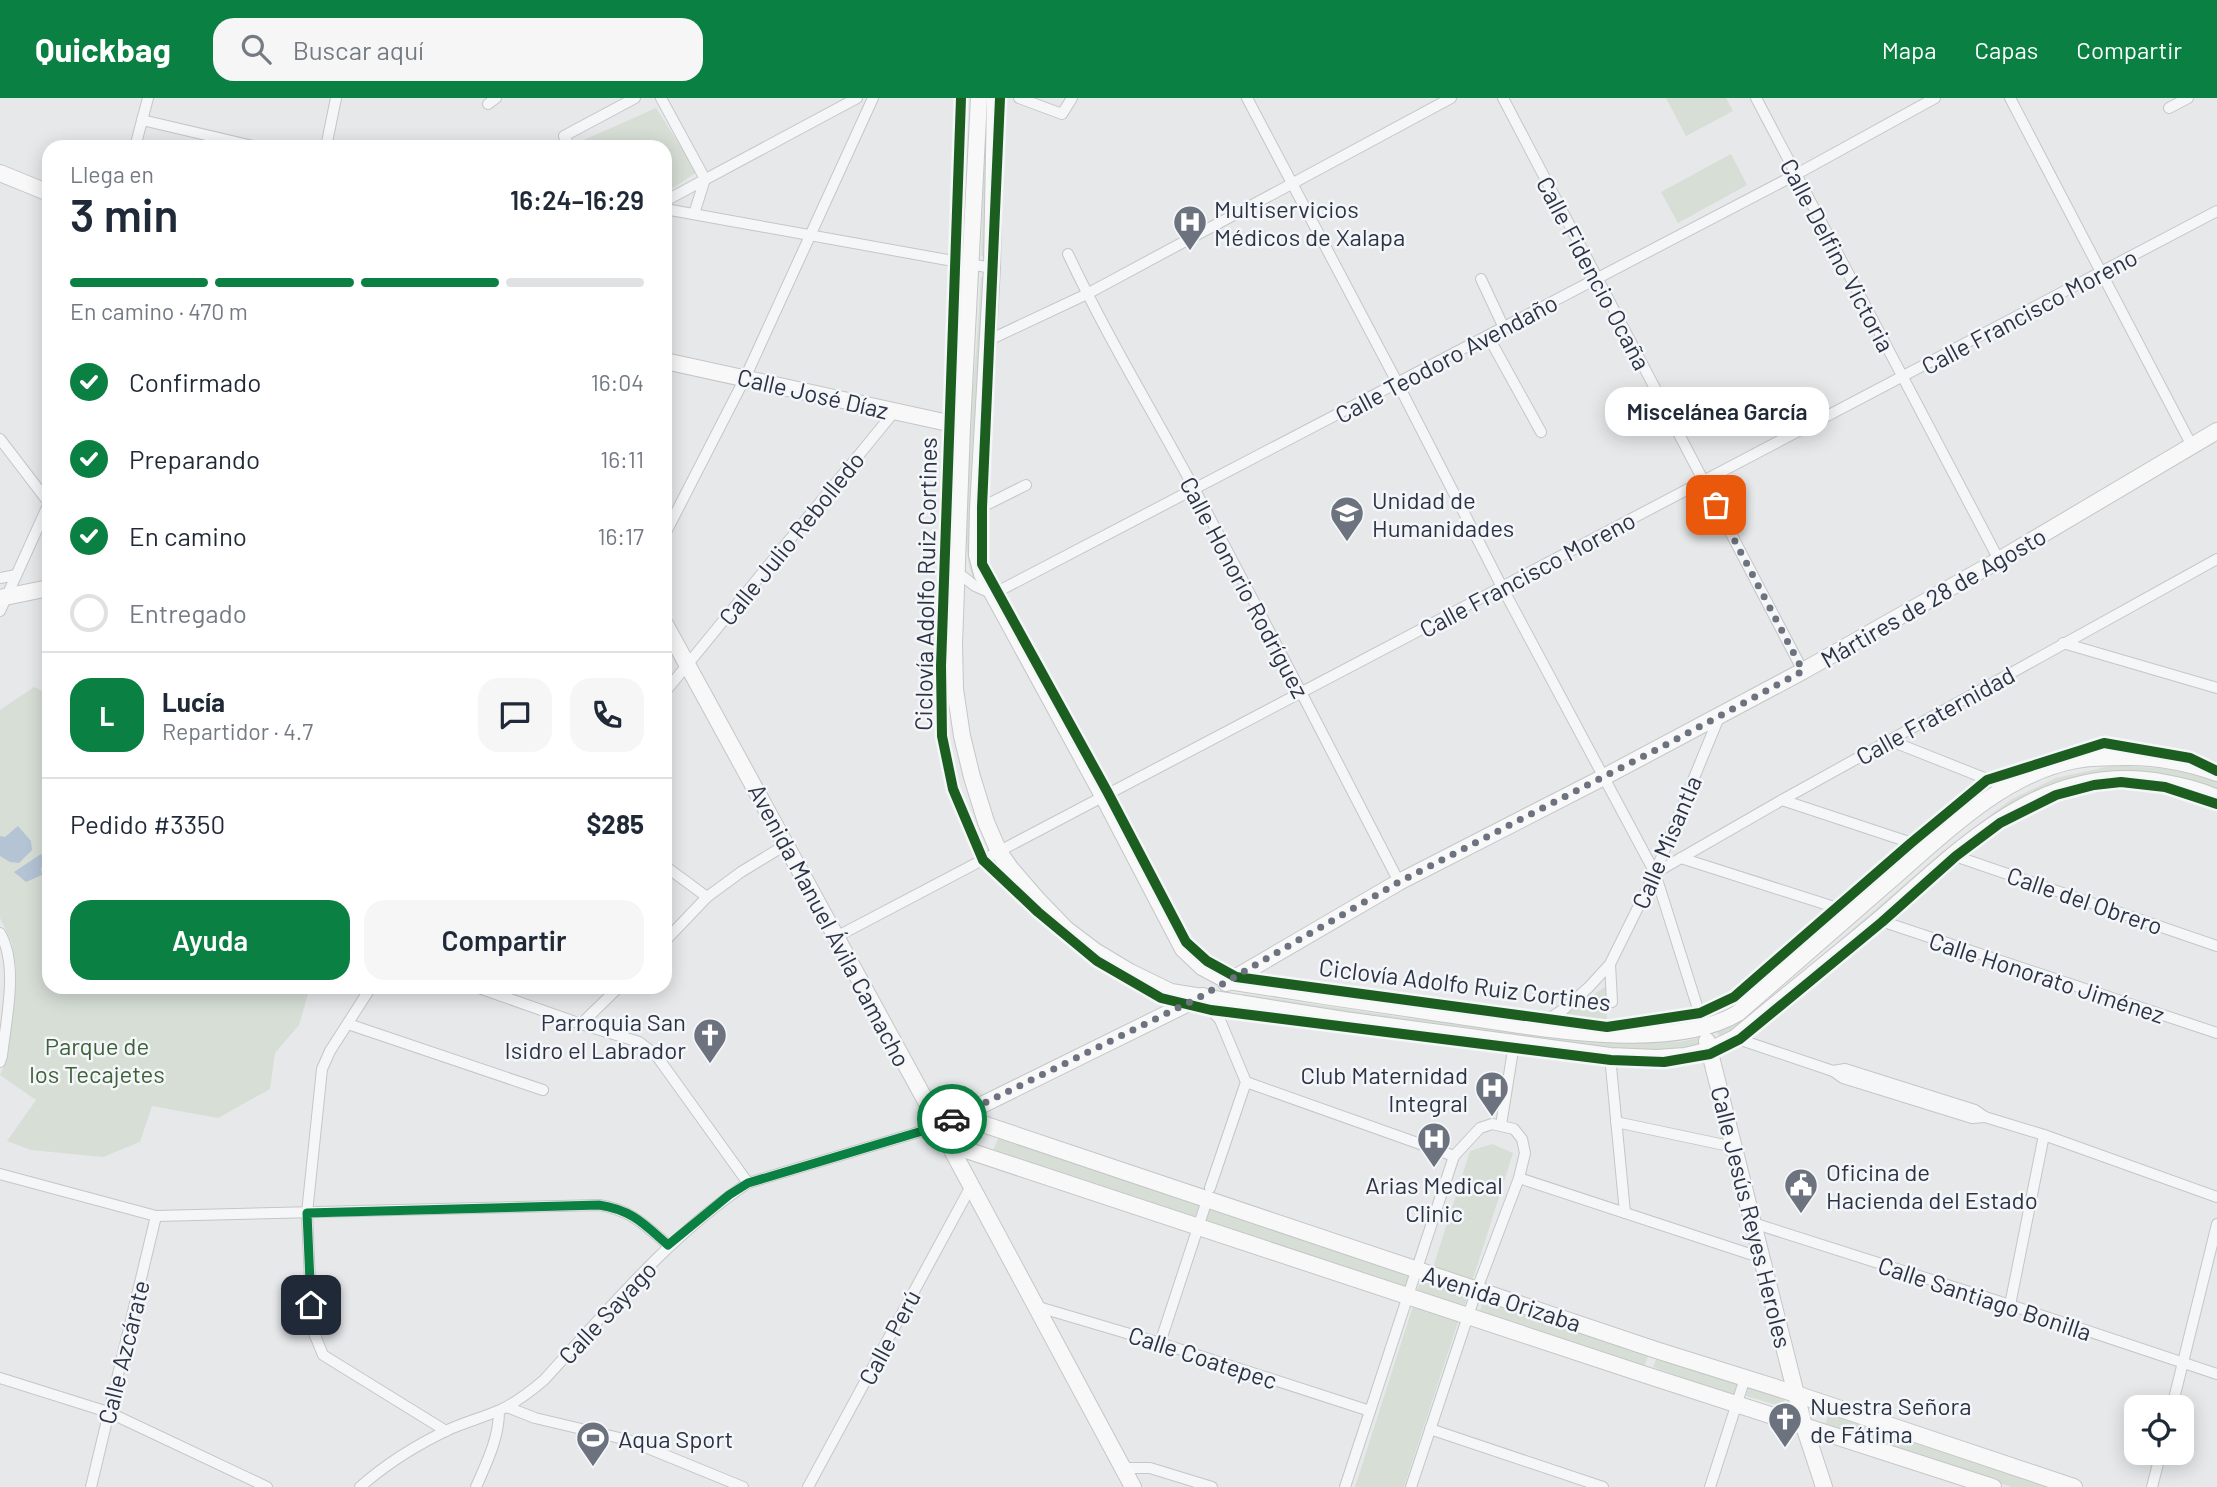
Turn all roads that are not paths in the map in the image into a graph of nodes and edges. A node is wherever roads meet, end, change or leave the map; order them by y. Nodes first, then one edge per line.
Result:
1 (148, 98) edge
2 (337, 98) edge
3 (635, 98) edge
4 (661, 98) edge
5 (857, 98) edge
6 (873, 98) edge
7 (979, 98) edge
8 (995, 98) edge
9 (1019, 98) edge
10 (1072, 98) edge
11 (1247, 98) edge
12 (1451, 98) edge
13 (1503, 98) edge
14 (1756, 98) edge
15 (1936, 98) edge
16 (2010, 98) edge
17 (2188, 98) edge
18 (835, 103) edge
19 (2169, 108) dead end
20 (142, 120) junction
21 (137, 140) edge
22 (227, 140) edge
23 (328, 140) edge
24 (566, 140) edge
25 (0, 173) edge
26 (1795, 175) junction
27 (705, 179) junction
28 (1291, 184) junction
29 (42, 190) edge
30 (672, 197) edge
31 (672, 210) edge
32 (2216, 213) edge
33 (694, 215) junction
34 (812, 234) junction
35 (1068, 254) dead end
36 (972, 264) junction
37 (992, 268) junction
38 (2103, 272) junction
39 (1481, 279) dead end
40 (1596, 279) junction
41 (1087, 294) junction
42 (1504, 328) junction
43 (1489, 336) junction
44 (987, 341) junction
45 (672, 362) edge
46 (1903, 377) junction
47 (745, 378) junction
48 (1398, 384) junction
49 (894, 412) junction
50 (962, 426) junction
51 (2217, 431) edge
52 (1541, 432) dead end
53 (0, 439) edge
54 (2192, 446) junction
55 (1704, 481) junction
56 (1026, 485) dead end
57 (1194, 489) junction
58 (42, 494) edge
59 (978, 509) junction
60 (42, 518) edge
61 (672, 520) edge
62 (2217, 559) edge
63 (1999, 560) junction
64 (957, 572) junction
65 (16, 575) junction
66 (0, 578) edge
67 (1502, 587) junction
68 (42, 589) edge
69 (993, 594) junction
70 (4, 597) edge
71 (0, 611) edge
72 (672, 636) edge
73 (2063, 643) junction
74 (688, 665) junction
75 (1803, 671) junction
76 (672, 684) edge
77 (2217, 688) edge
78 (1302, 693) junction
79 (1719, 717) junction
80 (1891, 741) junction
81 (2217, 774) edge
82 (1604, 777) junction
83 (2007, 787) junction
84 (1103, 796) junction
85 (2217, 798) edge
86 (1782, 800) junction
87 (787, 844) junction
88 (1927, 848) junction
89 (999, 852) junction
90 (1952, 855) junction
91 (1681, 858) junction
92 (672, 871) edge
93 (1655, 873) junction
94 (1399, 882) junction
95 (708, 897) junction
96 (1853, 913) junction
97 (1878, 920) junction
98 (0, 933) edge
99 (672, 934) edge
100 (836, 937) junction
101 (2217, 946) edge
102 (1610, 964) junction
103 (1228, 981) junction
104 (367, 994) edge
105 (496, 994) edge
106 (612, 994) edge
107 (1200, 997) junction
108 (1612, 1002) dead end
109 (348, 1024) junction
110 (582, 1024) junction
111 (1536, 1027) junction
112 (1704, 1028) junction
113 (2217, 1033) edge
114 (1735, 1038) junction
115 (1514, 1044) junction
116 (1710, 1050) junction
117 (1610, 1056) junction
118 (0, 1062) edge
119 (1246, 1082) junction
120 (543, 1090) dead end
121 (930, 1110) junction
122 (958, 1116) junction
123 (1616, 1122) junction
124 (1500, 1125) junction
125 (939, 1126) junction
126 (998, 1129) junction
127 (2044, 1135) junction
128 (948, 1144) junction
129 (1734, 1147) junction
130 (986, 1155) junction
131 (1454, 1156) junction
132 (0, 1174) edge
133 (1519, 1178) junction
134 (748, 1183) junction
135 (970, 1188) junction
136 (1209, 1194) junction
137 (2217, 1197) edge
138 (307, 1213) junction
139 (1625, 1213) junction
140 (156, 1216) junction
141 (1753, 1223) junction
142 (2217, 1224) edge
143 (1197, 1227) junction
144 (668, 1245) junction
145 (1762, 1258) junction
146 (1417, 1270) junction
147 (1477, 1289) junction
148 (1409, 1296) junction
149 (2010, 1305) junction
150 (1035, 1306) junction
151 (1468, 1315) junction
152 (1160, 1343) junction
153 (1656, 1350) junction
154 (2183, 1363) junction
155 (2217, 1374) edge
156 (1646, 1376) junction
157 (0, 1378) edge
158 (1745, 1378) junction
159 (1796, 1394) junction
160 (2175, 1395) edge
161 (1736, 1404) junction
162 (503, 1409) junction
163 (1370, 1411) junction
164 (108, 1412) junction
165 (1804, 1426) junction
166 (1430, 1429) junction
167 (446, 1431) junction
168 (2158, 1465) edge
169 (1122, 1468) junction
170 (91, 1487) edge
171 (267, 1487) edge
172 (359, 1487) edge
173 (476, 1487) edge
174 (743, 1487) edge
175 (808, 1487) edge
176 (1133, 1487) edge
177 (1212, 1487) edge
178 (1345, 1487) edge
179 (1411, 1487) edge
180 (1603, 1487) edge
181 (1710, 1487) edge
182 (1825, 1487) edge
183 (1993, 1487) edge
184 (2074, 1487) edge
185 (2152, 1487) edge

1 - 20 street
2 - 23 street
3 - 24 street
4 - 27 street
5 - 18 street
6 - 34 street
7 - 36 main road
8 - 37 main road
9 - 10 street
11 - 28 street, Calle Jesús Reyes Heroles
12 - 28 street
13 - 40 street, Calle Fidencio Ocaña
14 - 26 street, Calle Delfino Victoria
15 - 26 street, Calle Teodoro Avendaño
16 - 38 street
17 - 19 street
18 - 27 street
20 - 21 street
20 - 22 street
25 - 29 main road
26 - 40 street, Calle Teodoro Avendaño
26 - 46 street, Calle Delfino Victoria
27 - 30 street
27 - 33 street
28 - 41 street
28 - 48 street, Calle Jesús Reyes Heroles
31 - 33 street
32 - 38 street, Calle Francisco Moreno
33 - 34 street
34 - 36 street
34 - 47 street
35 - 41 street, Calle Honorio Rodríguez
36 - 37 street
36 - 50 main road
37 - 44 main road
38 - 46 street, Calle Francisco Moreno
38 - 54 street
39 - 42 street
40 - 42 street, Calle Teodoro Avendaño
40 - 55 street, Calle Fidencio Ocaña
41 - 44 street
41 - 57 street, Calle Honorio Rodríguez
42 - 43 street, Calle Teodoro Avendaño
43 - 48 street, Calle Teodoro Avendaño
43 - 52 street
44 - 59 main road
45 - 47 main road, Calle José Díaz
46 - 55 street, Calle Francisco Moreno
46 - 63 street, Calle Delfino Victoria
47 - 49 main road, Calle José Díaz
47 - 61 street
48 - 57 street, Calle Teodoro Avendaño
48 - 67 street, Calle Jesús Reyes Heroles
49 - 50 main road, Calle José Díaz
49 - 74 street, Calle Julio Rebolledo
50 - 64 main road
51 - 54 main road, Mártires de 28 de Agosto
53 - 58 street
54 - 63 main road, Mártires de 28 de Agosto
55 - 67 street, Calle Francisco Moreno
55 - 75 street, Calle Fidencio Ocaña
56 - 59 street
57 - 69 street, Calle Teodoro Avendaño
57 - 78 street, Calle Honorio Rodríguez
59 - 69 main road
60 - 65 street
62 - 73 street, Calle Fraternidad
63 - 75 main road, Mártires de 28 de Agosto
64 - 69 street
64 - 89 main road
65 - 66 street
65 - 70 street
67 - 78 street, Calle Francisco Moreno
67 - 82 street, Calle Jesús Reyes Heroles
68 - 70 main road
69 - 84 main road
70 - 71 street
72 - 74 main road, Avenida Manuel Ávila Camacho
73 - 77 street
73 - 80 street, Calle Fraternidad
74 - 76 street, Calle Julio Rebolledo
74 - 87 main road, Avenida Manuel Ávila Camacho
75 - 79 main road, Mártires de 28 de Agosto
78 - 84 street, Calle Francisco Moreno
78 - 94 street, Calle Honorio Rodríguez
79 - 82 main road, Mártires de 28 de Agosto
79 - 93 street, Calle Misantla
80 - 83 street
80 - 86 street, Calle Fraternidad
81 - 83 main road
82 - 93 street, Calle Jesús Reyes Heroles
82 - 94 main road, Mártires de 28 de Agosto
83 - 88 main road
84 - 89 street, Calle Francisco Moreno
84 - 103 main road
85 - 90 main road
86 - 88 street
86 - 91 street, Calle Fraternidad
87 - 95 street
87 - 100 main road, Avenida Manuel Ávila Camacho
88 - 96 main road
89 - 100 street, Calle Francisco Moreno
89 - 107 main road
90 - 97 main road
90 - 101 street, Calle del Obrero
91 - 93 street, Calle Fraternidad
91 - 96 street
92 - 95 street
93 - 102 street, Calle Misantla
93 - 112 street, Calle Jesús Reyes Heroles
94 - 103 main road, Mártires de 28 de Agosto
95 - 99 street
96 - 112 main road
97 - 113 street, Calle Honorato Jiménez
97 - 114 main road
98 - 118 street
100 - 121 main road, Avenida Manuel Ávila Camacho
102 - 108 street, Calle Misantla
102 - 111 street, Calle Misantla
103 - 107 main road, Mártires de 28 de Agosto
103 - 111 main road
104 - 109 street
105 - 110 street
106 - 110 street
107 - 115 main road
107 - 119 street
107 - 122 main road, Mártires de 28 de Agosto
109 - 120 street
109 - 138 street
110 - 134 street
111 - 112 main road
112 - 116 main road, Calle Jesús Reyes Heroles
114 - 116 main road
114 - 127 street
115 - 117 main road
115 - 124 street
116 - 117 main road
116 - 129 main road, Calle Jesús Reyes Heroles
117 - 123 street
119 - 131 street
119 - 136 street
121 - 122 main road, Avenida Orizaba
121 - 125 main road, Avenida Manuel Ávila Camacho
122 - 125 main road, Mártires de 28 de Agosto
122 - 126 main road, Avenida Orizaba
123 - 129 street
123 - 139 street
124 - 131 street
124 - 133 street
125 - 128 main road, Avenida Manuel Ávila Camacho
125 - 134 street, Calle Sayago
126 - 130 main road
126 - 136 main road, Avenida Orizaba
127 - 137 street
127 - 149 street
128 - 130 main road, Avenida Orizaba
128 - 135 main road, Avenida Manuel Ávila Camacho
129 - 141 main road, Calle Jesús Reyes Heroles
130 - 143 main road, Avenida Orizaba
131 - 146 street
132 - 140 street
133 - 139 street
133 - 147 street
134 - 144 street, Calle Sayago
135 - 150 main road, Avenida Manuel Ávila Camacho
135 - 175 street, Calle Perú
136 - 143 street
136 - 146 main road, Avenida Orizaba
138 - 140 street
138 - 144 street
138 - 167 street
139 - 145 street
140 - 164 street, Calle Azcárate
141 - 145 main road, Calle Jesús Reyes Heroles
141 - 149 street, Calle Santiago Bonilla
142 - 154 street
143 - 148 main road, Avenida Orizaba
143 - 152 street
144 - 162 street, Calle Sayago
145 - 159 main road, Calle Jesús Reyes Heroles
146 - 147 main road, Avenida Orizaba
146 - 148 street
147 - 151 street
147 - 153 main road, Avenida Orizaba
148 - 151 main road, Avenida Orizaba
148 - 163 street
149 - 154 street, Calle Santiago Bonilla
150 - 152 street, Calle Coatepec
150 - 169 main road, Avenida Manuel Ávila Camacho
151 - 156 main road, Avenida Orizaba
151 - 166 street
152 - 163 street, Calle Coatepec
153 - 156 main road
153 - 158 main road, Avenida Orizaba
154 - 155 street, Calle Santiago Bonilla
154 - 160 street
156 - 161 main road, Avenida Orizaba
157 - 164 street
158 - 159 main road, Avenida Orizaba
158 - 161 street
159 - 165 main road, Calle Jesús Reyes Heroles
159 - 184 main road, Avenida Orizaba
161 - 165 main road, Avenida Orizaba
161 - 181 street
162 - 167 street, Calle Sayago
162 - 173 street
162 - 174 street
163 - 178 street
164 - 170 street, Calle Azcárate
164 - 171 street
165 - 182 main road, Calle Jesús Reyes Heroles
165 - 183 main road, Avenida Orizaba
166 - 179 street
166 - 180 street
167 - 172 street, Calle Sayago
168 - 185 street
169 - 176 main road, Avenida Manuel Ávila Camacho
169 - 177 street

